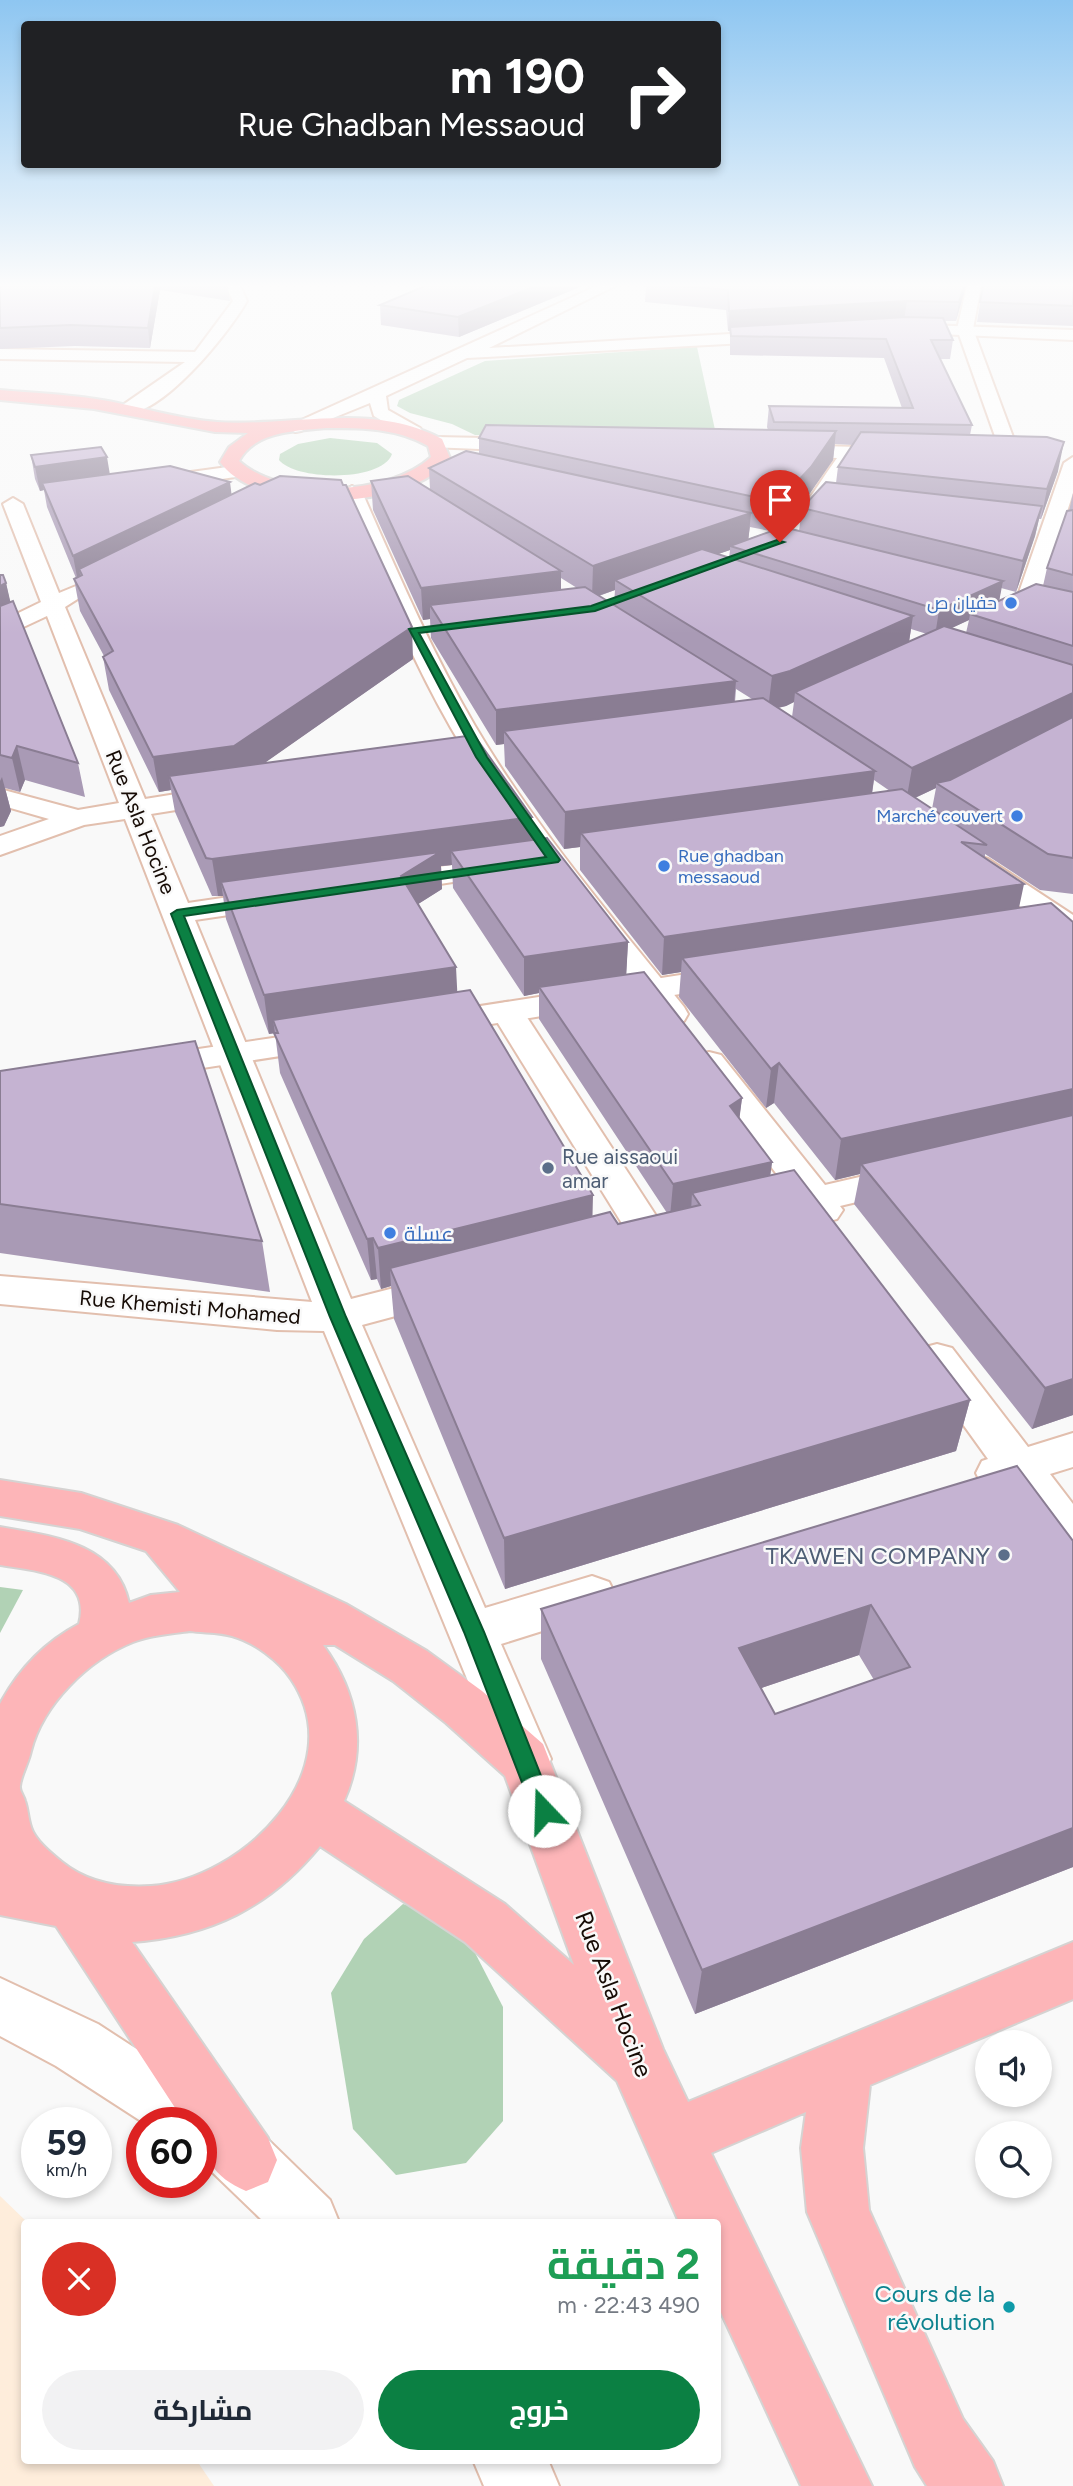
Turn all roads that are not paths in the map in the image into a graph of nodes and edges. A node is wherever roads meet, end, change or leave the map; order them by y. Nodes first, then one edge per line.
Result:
1 (32, 402) edge
2 (53, 402) edge
3 (140, 402) edge
4 (357, 402) edge
5 (378, 402) edge
6 (991, 402) edge
7 (126, 409) junction
8 (295, 427) junction
9 (414, 432) junction
10 (436, 443) junction
11 (546, 446) edge
12 (767, 451) edge
13 (850, 453) junction
14 (917, 454) edge
15 (984, 455) edge
16 (1011, 456) junction
17 (1036, 456) edge
18 (1069, 459) edge
19 (234, 462) junction
20 (437, 465) junction
21 (463, 471) edge
22 (396, 485) junction
23 (136, 486) edge
24 (286, 490) junction
25 (352, 492) junction
26 (419, 499) edge
27 (817, 502) junction
28 (13, 503) edge
29 (845, 505) edge
30 (252, 507) edge
31 (1025, 526) edge
32 (1063, 531) edge
33 (741, 533) edge
34 (780, 542) junction
35 (806, 549) edge
36 (729, 562) edge
37 (100, 581) edge
38 (13, 597) dead end
39 (1000, 599) edge
40 (52, 604) junction
41 (1038, 608) junction
42 (977, 629) edge
43 (0, 631) edge
44 (246, 791) edge
45 (0, 797) edge
46 (135, 807) junction
47 (78, 818) junction
48 (0, 846) edge
49 (959, 851) edge
50 (567, 858) junction
51 (366, 887) edge
52 (298, 896) edge
53 (177, 914) junction
54 (1072, 927) edge
55 (1030, 932) edge
56 (761, 973) edge
57 (653, 989) junction
58 (507, 1012) junction
59 (410, 1027) edge
60 (355, 1035) edge
61 (231, 1055) junction
62 (122, 1070) edge
63 (935, 1171) edge
64 (816, 1199) junction
65 (752, 1214) edge
66 (688, 1228) edge
67 (840, 1231) edge
68 (650, 1237) junction
69 (609, 1248) edge
70 (473, 1282) edge
71 (0, 1290) edge
72 (338, 1317) junction
73 (922, 1338) edge
74 (1073, 1450) edge
75 (1019, 1467) junction
76 (953, 1487) edge
77 (0, 1498) edge
78 (162, 1538) junction
79 (1073, 1538) edge
80 (0, 1546) edge
81 (633, 1583) edge
82 (240, 1618) junction
83 (343, 1625) junction
84 (474, 1632) junction
85 (101, 1634) junction
86 (13, 1705) edge
87 (525, 1761) junction
88 (0, 1773) edge
89 (0, 1803) edge
90 (314, 1812) junction
91 (0, 1888) edge
92 (72, 1902) junction
93 (1073, 1970) edge
94 (0, 2007) edge
95 (639, 2063) junction
96 (842, 2068) junction
97 (174, 2107) edge
98 (671, 2139) junction
99 (223, 2143) edge
100 (305, 2219) edge
101 (710, 2219) edge
102 (721, 2242) edge
103 (510, 2464) edge
104 (524, 2486) edge
105 (837, 2486) edge
106 (968, 2486) edge

1 - 19 main road
2 - 7 main road
3 - 7 street
4 - 8 street
5 - 9 street
6 - 16 street
7 - 8 main road
8 - 9 main road
8 - 19 main road
9 - 10 main road
10 - 11 street
10 - 20 main road
12 - 13 street
13 - 14 street
13 - 27 street
15 - 16 street
16 - 17 street
18 - 32 street
19 - 23 street
19 - 24 main road
20 - 21 main road
20 - 22 main road
22 - 25 main road
22 - 26 street
24 - 25 main road
24 - 30 street
25 - 50 street
27 - 29 street
27 - 34 street
28 - 40 street, Rue Asla Hocine
31 - 32 street
32 - 41 street
33 - 34 main road
34 - 35 main road
34 - 36 street
37 - 40 street
38 - 40 street
39 - 41 main road
40 - 43 street
40 - 46 street, Rue Asla Hocine
41 - 42 street
44 - 46 street
45 - 47 street
46 - 47 street
46 - 53 street, Rue Asla Hocine
47 - 48 street
49 - 54 street
50 - 51 street
50 - 57 street
52 - 53 street
53 - 61 street, Rue Asla Hocine
54 - 55 street
56 - 57 street
57 - 58 street
57 - 64 street
58 - 59 street
58 - 68 street
60 - 61 street
61 - 62 street
61 - 72 street, Rue Asla Hocine
63 - 64 street
64 - 65 street
64 - 67 street
66 - 68 street
68 - 69 street
70 - 72 street, Rue Khemisti Mohamed
71 - 72 street, Rue Khemisti Mohamed
72 - 84 street, Rue Asla Hocine
73 - 75 street
74 - 75 street
75 - 76 street
75 - 79 street
77 - 78 main road
78 - 82 main road
78 - 83 main road
80 - 85 main road
81 - 84 street
82 - 83 main road, Rue Asla Hocine
82 - 85 main road, Rue Asla Hocine
82 - 90 main road
83 - 87 main road, Rue Asla Hocine
84 - 87 street, Rue Asla Hocine
85 - 86 main road, Rue Asla Hocine
86 - 88 main road, Rue Asla Hocine
87 - 95 main road, Rue Asla Hocine
89 - 92 main road
90 - 92 main road
90 - 95 main road
91 - 92 main road
92 - 99 main road
93 - 96 main road
94 - 97 street
95 - 98 main road, Rue Asla Hocine
96 - 98 main road
96 - 106 main road
98 - 101 main road, Rue Asla Hocine
99 - 100 street
102 - 105 main road
103 - 104 street

